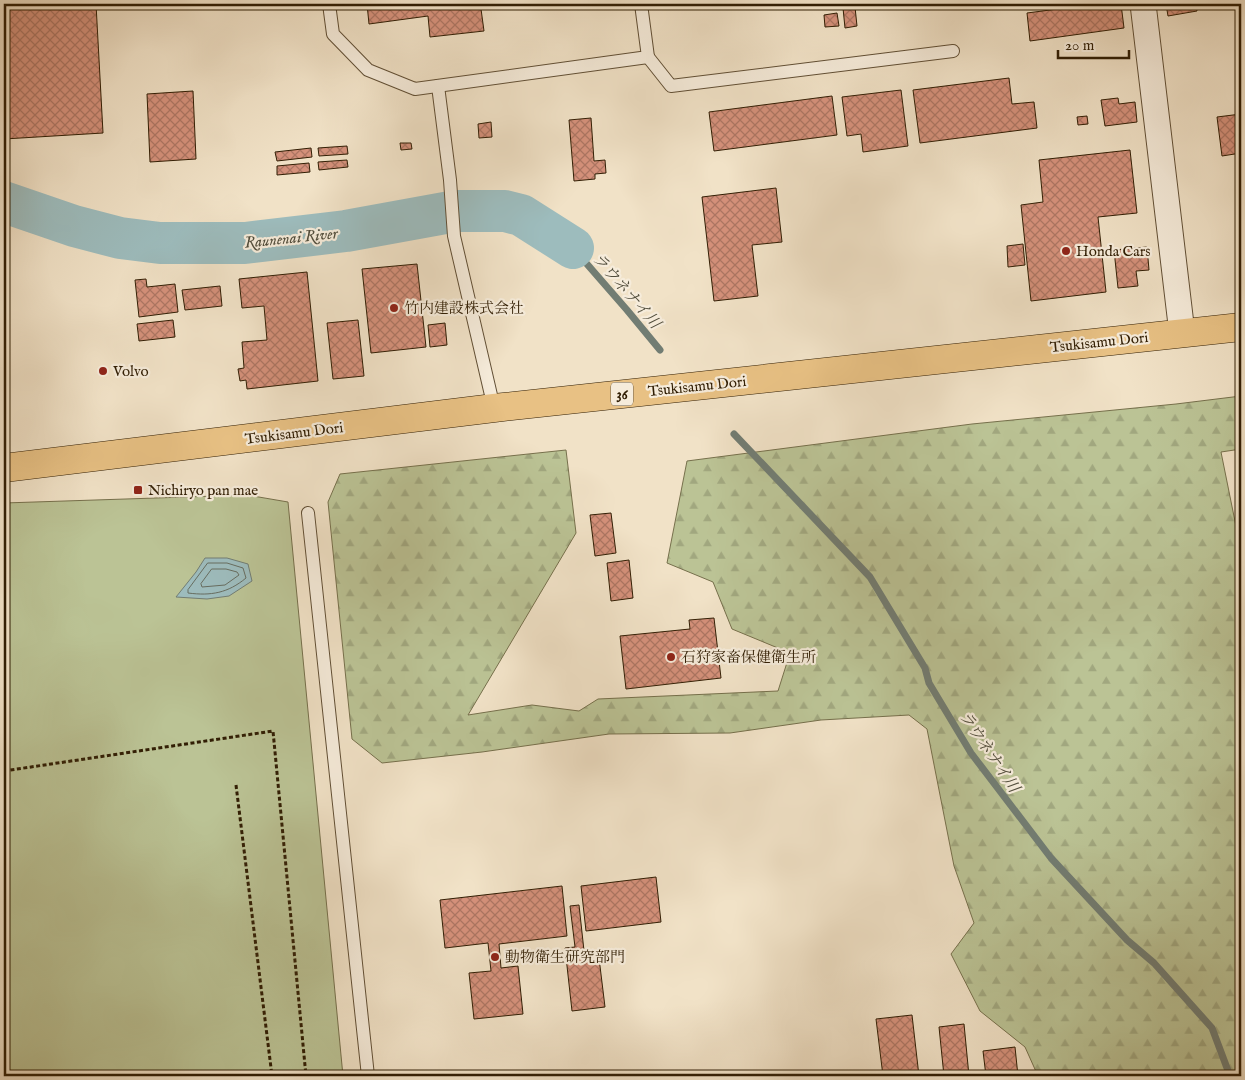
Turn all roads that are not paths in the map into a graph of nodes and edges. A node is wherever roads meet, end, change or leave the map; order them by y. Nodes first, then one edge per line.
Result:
1 (330, 4) edge
2 (641, 4) edge
3 (1143, 4) edge
4 (953, 51) dead end
5 (648, 57) junction
6 (438, 86) junction
7 (1241, 327) edge
8 (1182, 333) junction
9 (494, 408) junction
10 (4, 468) edge
11 (308, 513) dead end
12 (368, 1076) edge

1 - 6 lane
2 - 5 lane
3 - 8 street
4 - 5 lane
5 - 6 lane
6 - 9 lane
7 - 8 highway, Tsukisamu Dori / 36
8 - 9 highway, Tsukisamu Dori / 36
9 - 10 highway, Tsukisamu Dori / 36
11 - 12 lane

